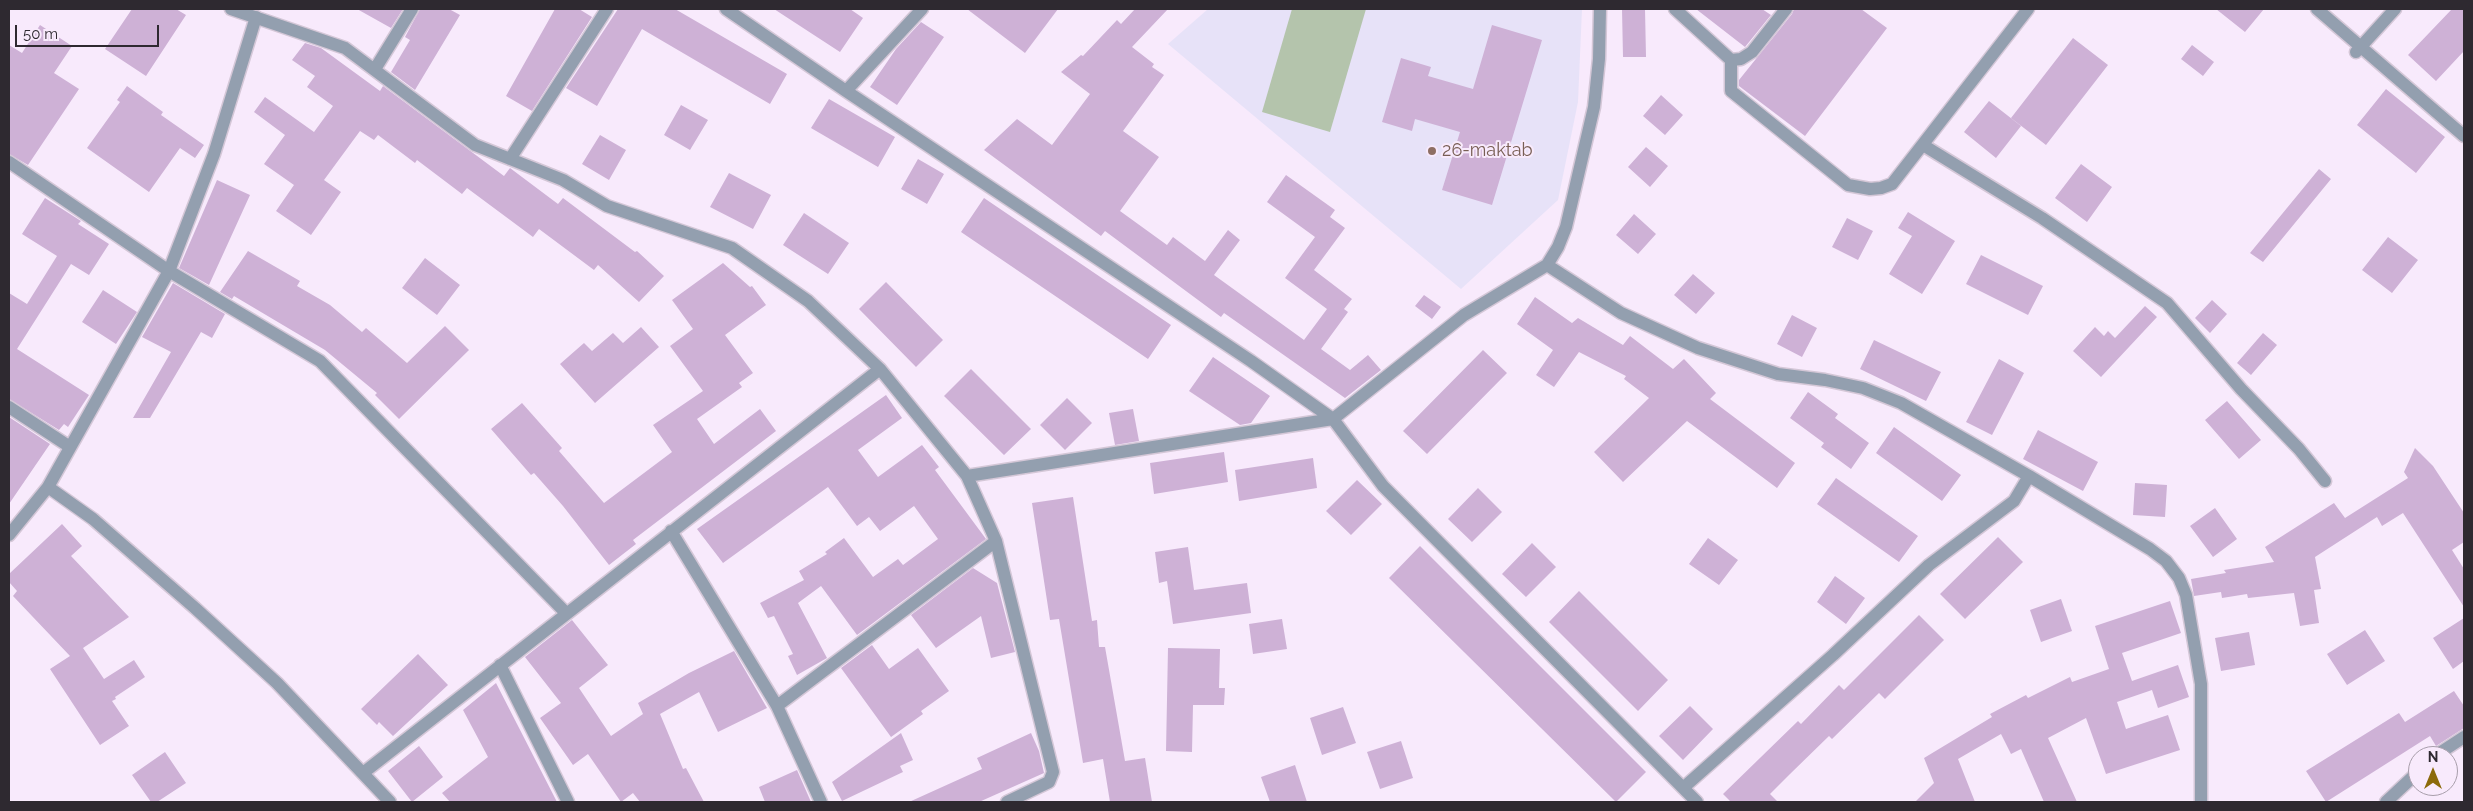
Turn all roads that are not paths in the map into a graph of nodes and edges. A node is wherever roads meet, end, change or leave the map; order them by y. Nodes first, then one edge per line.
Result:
1 (231, 9) edge
2 (412, 9) edge
3 (607, 9) edge
4 (726, 9) edge
5 (922, 9) edge
6 (1600, 9) edge
7 (1674, 9) edge
8 (1786, 9) edge
9 (2028, 9) edge
10 (2316, 9) edge
11 (2395, 9) edge
12 (256, 17) junction
13 (2359, 50) junction
14 (1731, 60) junction
15 (375, 69) junction
16 (846, 91) junction
17 (2464, 136) edge
18 (1924, 145) junction
19 (510, 159) junction
20 (9, 162) edge
21 (1547, 265) junction
22 (169, 271) junction
23 (880, 369) junction
24 (9, 407) edge
25 (1333, 419) junction
26 (70, 447) junction
27 (967, 476) junction
28 (2029, 476) junction
29 (2325, 480) dead end
30 (48, 487) junction
31 (671, 531) junction
32 (9, 535) edge
33 (996, 541) junction
34 (566, 613) junction
35 (500, 665) junction
36 (778, 706) junction
37 (2464, 737) edge
38 (2450, 746) edge
39 (363, 773) junction
40 (2408, 781) edge
41 (1682, 788) junction
42 (390, 802) edge
43 (568, 802) edge
44 (821, 802) edge
45 (1007, 802) edge
46 (1696, 802) edge
47 (2201, 802) edge
48 (2386, 802) edge

1 - 12 street
2 - 15 street
3 - 19 street
4 - 16 street
5 - 16 street
6 - 21 street
7 - 14 street
8 - 14 street
9 - 18 street
10 - 13 street
11 - 13 street
12 - 15 street
12 - 22 street
13 - 17 street
14 - 18 street
15 - 19 street
16 - 25 street
18 - 29 street
19 - 23 street
20 - 22 street
21 - 25 street
21 - 28 street
22 - 26 street
22 - 34 street
23 - 27 street
23 - 31 street
24 - 26 street
25 - 27 street
25 - 41 street
26 - 30 street
27 - 33 street
28 - 41 street
28 - 47 street
30 - 32 street
30 - 39 street
31 - 34 street
31 - 36 street
33 - 36 street
33 - 45 street
34 - 35 street
35 - 39 street
35 - 43 street
36 - 44 street
37 - 38 street
39 - 42 street
40 - 48 street
41 - 46 street

